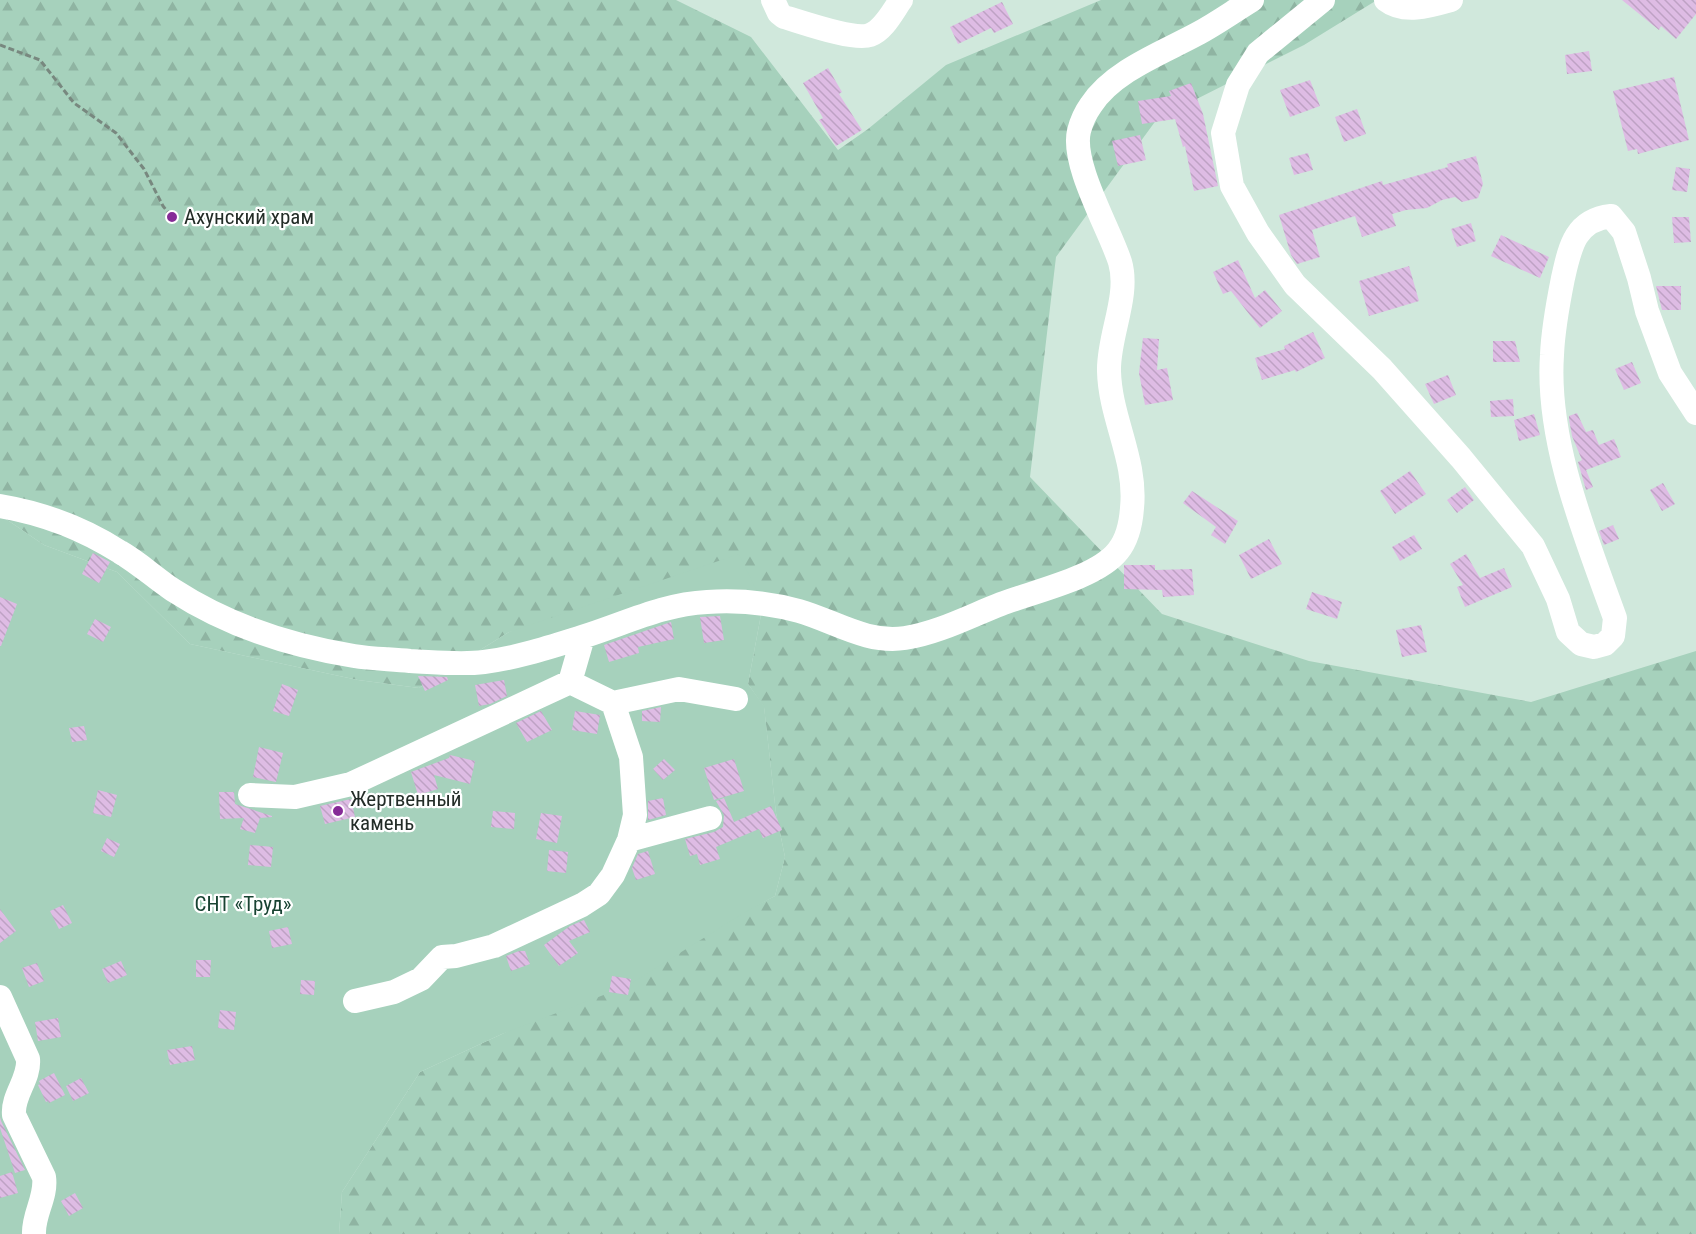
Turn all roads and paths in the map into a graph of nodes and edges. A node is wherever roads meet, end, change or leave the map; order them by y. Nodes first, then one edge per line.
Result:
1 (773, 0) edge
2 (901, 0) edge
3 (1323, 0) edge
4 (1386, 0) edge
5 (1451, 0) edge
6 (1246, 1) edge
7 (0, 45) edge
8 (171, 216) dead end
9 (1696, 413) edge
10 (0, 506) edge
11 (583, 637) junction
12 (570, 682) junction
13 (736, 699) dead end
14 (613, 703) junction
15 (250, 795) dead end
16 (710, 818) dead end
17 (629, 840) junction
18 (0, 997) edge
19 (355, 1001) dead end
20 (34, 1234) edge

1 - 2 street
3 - 9 street
4 - 5 street
6 - 11 street
7 - 8 path
10 - 11 street
11 - 12 street
12 - 14 street
12 - 15 street
13 - 14 street
14 - 17 street
16 - 17 street
17 - 19 street
18 - 20 street

